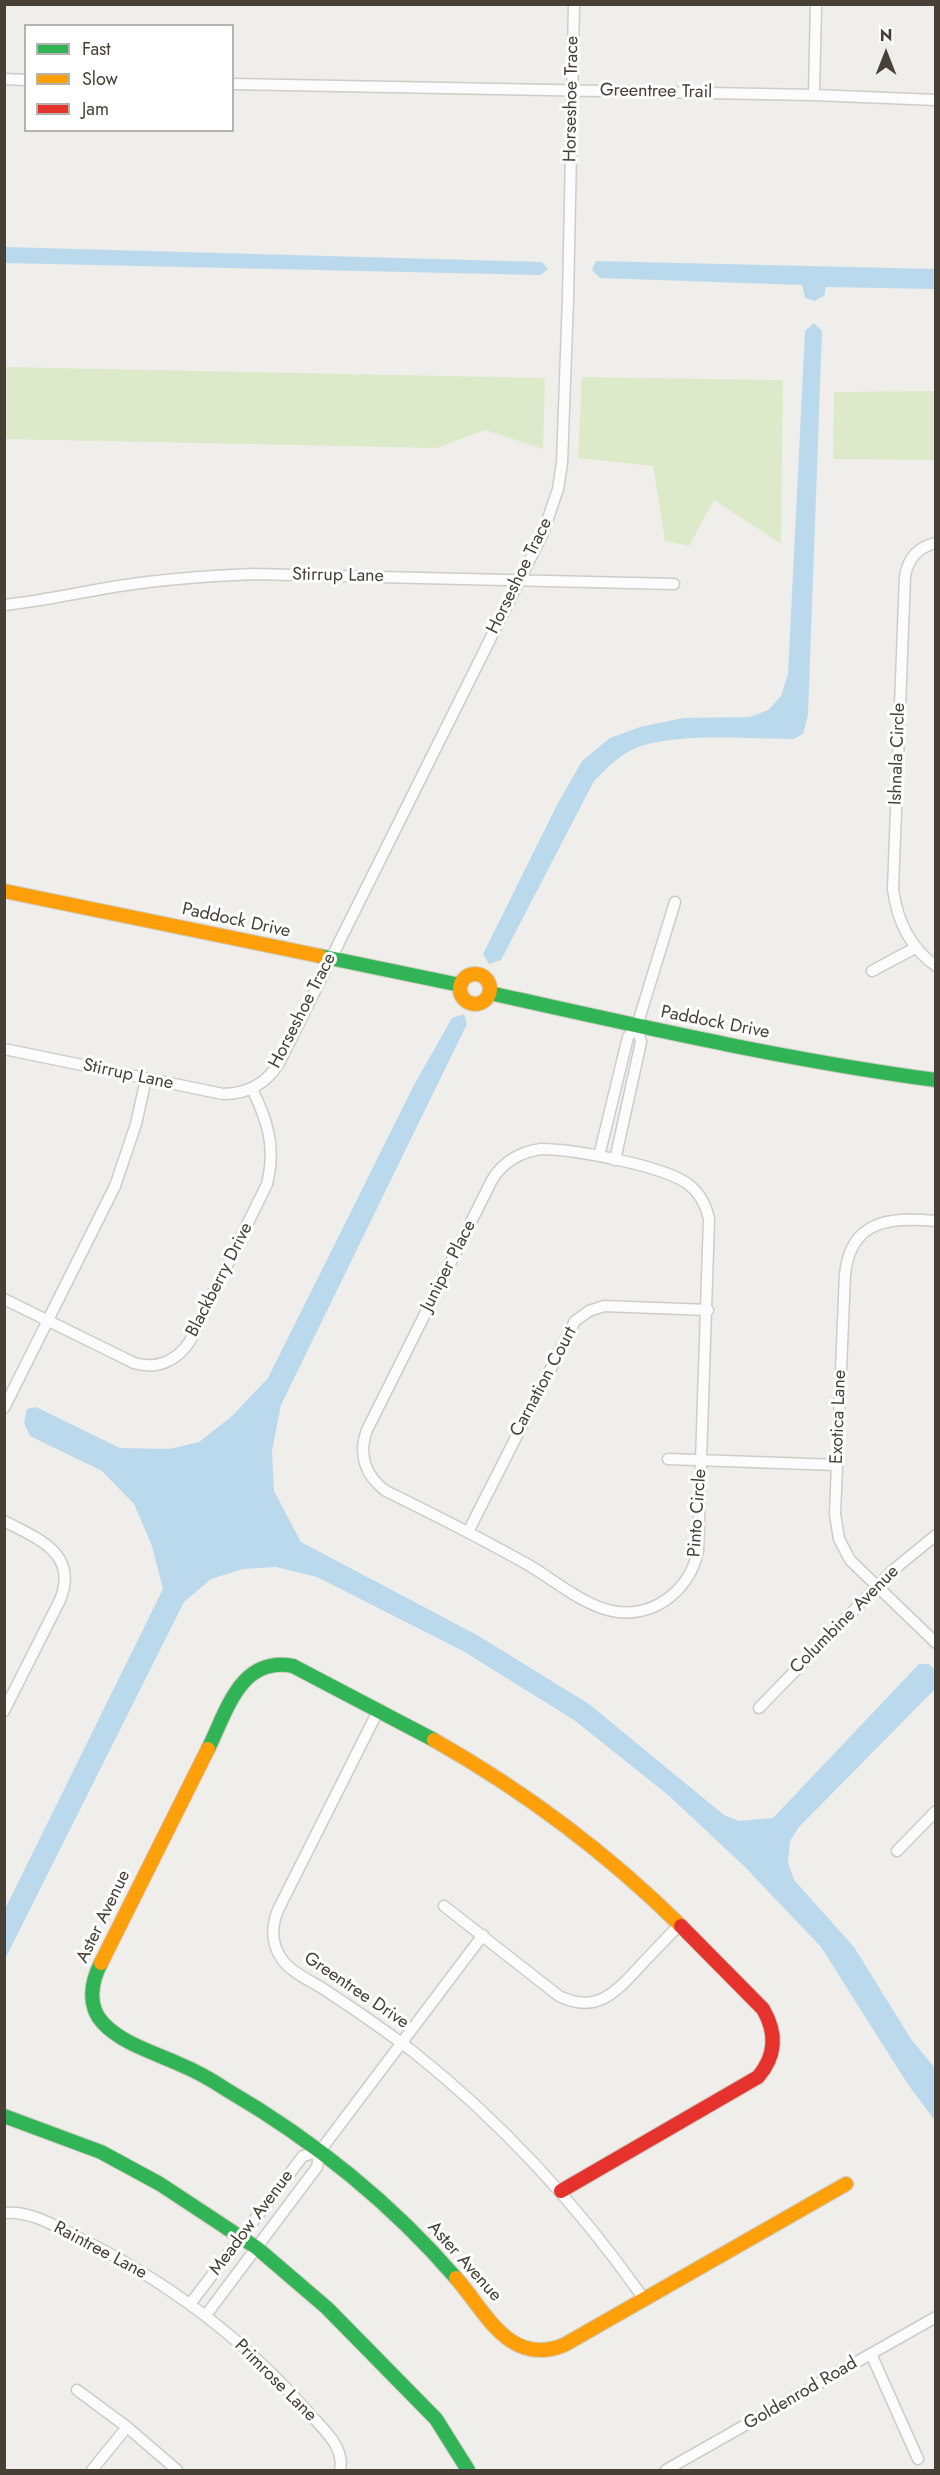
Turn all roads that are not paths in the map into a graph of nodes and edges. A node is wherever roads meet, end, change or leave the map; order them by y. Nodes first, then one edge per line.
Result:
1 (574, 4) edge
2 (816, 4) edge
3 (4, 79) edge
4 (24, 80) edge
5 (234, 84) edge
6 (572, 90) junction
7 (814, 95) junction
8 (936, 100) edge
9 (936, 543) edge
10 (519, 580) junction
11 (674, 584) dead end
12 (4, 605) edge
13 (4, 891) edge
14 (675, 902) dead end
15 (915, 948) junction
16 (330, 959) junction
17 (936, 966) edge
18 (872, 971) dead end
19 (460, 985) junction
20 (490, 993) junction
21 (637, 1026) junction
22 (4, 1049) edge
23 (147, 1079) junction
24 (936, 1080) edge
25 (252, 1089) junction
26 (599, 1156) junction
27 (615, 1160) junction
28 (936, 1221) edge
29 (4, 1299) edge
30 (708, 1310) junction
31 (48, 1321) junction
32 (4, 1408) edge
33 (668, 1459) dead end
34 (702, 1460) junction
35 (364, 1461) joint
36 (837, 1465) junction
37 (4, 1521) edge
38 (468, 1532) junction
39 (936, 1535) edge
40 (876, 1586) junction
41 (936, 1643) edge
42 (759, 1708) dead end
43 (379, 1709) junction
44 (4, 1711) edge
45 (936, 1811) edge
46 (897, 1851) dead end
47 (444, 1906) dead end
48 (680, 1924) junction
49 (483, 1935) junction
50 (401, 2043) junction
51 (4, 2116) edge
52 (320, 2151) junction
53 (846, 2184) dead end
54 (561, 2191) junction
55 (4, 2213) edge
56 (242, 2236) junction
57 (257, 2248) junction
58 (644, 2300) junction
59 (190, 2304) junction
60 (206, 2315) junction
61 (936, 2317) edge
62 (871, 2354) junction
63 (77, 2390) dead end
64 (127, 2427) junction
65 (918, 2459) dead end
66 (93, 2470) edge
67 (177, 2470) edge
68 (340, 2470) edge
69 (468, 2470) edge
70 (666, 2470) edge

1 - 6 street, Horseshoe Trace
2 - 7 street
3 - 4 street
5 - 6 street, Greentree Trail
6 - 7 street, Greentree Trail
6 - 10 street, Horseshoe Trace
7 - 8 street, Greentree Trail
9 - 15 street, Ishnala Circle
10 - 11 street, Stirrup Lane
10 - 12 street, Stirrup Lane
10 - 16 street, Horseshoe Trace
13 - 16 street, Paddock Drive
14 - 21 street
15 - 17 street, Ishnala Circle
15 - 18 street
16 - 19 street, Paddock Drive
16 - 25 street, Horseshoe Trace
19 - 20 street
19 - 20 street
20 - 21 street, Paddock Drive
21 - 24 street, Paddock Drive
21 - 26 street
21 - 27 street
22 - 23 street, Stirrup Lane
23 - 25 street, Stirrup Lane
23 - 31 street
25 - 31 street, Blackberry Drive
26 - 27 street, Pinto Circle
26 - 35 street, Juniper Place
27 - 30 street, Pinto Circle
28 - 36 street, Exotica Lane
29 - 31 street, Blackberry Drive
30 - 34 street, Pinto Circle
30 - 38 street, Carnation Court
31 - 32 street
33 - 34 street
34 - 36 street
34 - 38 street, Pinto Circle
35 - 38 street, Pinto Circle
36 - 40 street, Exotica Lane
37 - 44 street
39 - 40 street, Columbine Avenue
40 - 41 street, Exotica Lane
40 - 42 street, Columbine Avenue
43 - 48 street, Aster Avenue
43 - 50 street, Greentree Drive
43 - 52 street, Aster Avenue
45 - 46 street
47 - 49 street
48 - 49 street
48 - 54 street, Aster Avenue
49 - 50 street, Meadow Avenue
50 - 52 street, Meadow Avenue
50 - 54 street, Greentree Drive
51 - 56 street
52 - 56 street, Meadow Avenue
52 - 57 street, Meadow Avenue
52 - 58 street, Aster Avenue
53 - 58 street, Aster Avenue
54 - 58 street, Greentree Drive
55 - 59 street, Raintree Lane
56 - 57 street
56 - 59 street, Meadow Avenue
57 - 60 street, Meadow Avenue
57 - 69 street
59 - 60 street, Primrose Lane
60 - 68 street, Primrose Lane
61 - 62 street, Goldenrod Road
62 - 65 street
62 - 70 street, Goldenrod Road
63 - 64 street
64 - 66 street
64 - 67 street

